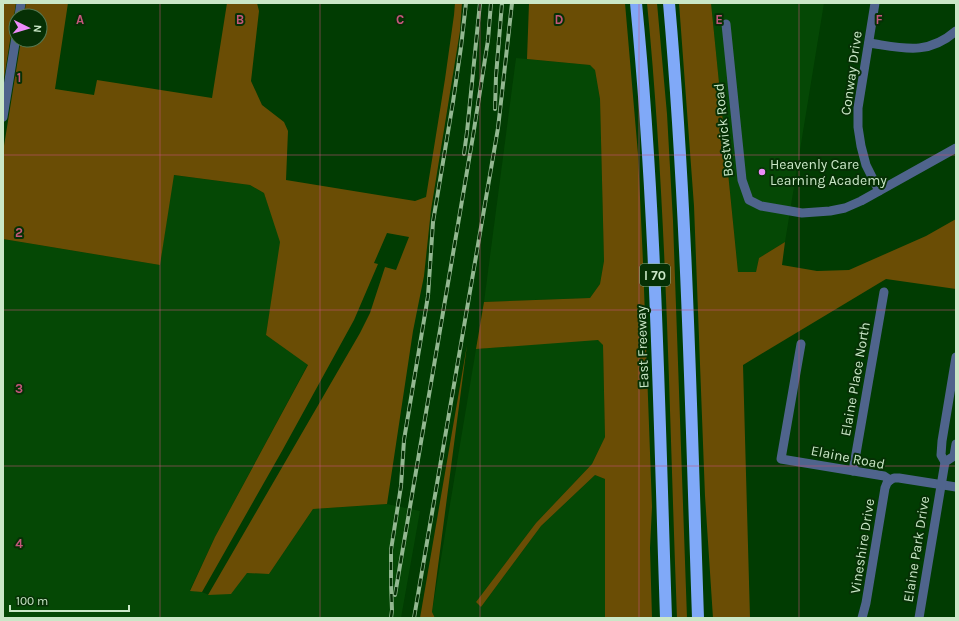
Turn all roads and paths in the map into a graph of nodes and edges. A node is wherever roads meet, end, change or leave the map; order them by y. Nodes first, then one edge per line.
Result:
1 (636, 3) edge
2 (669, 3) edge
3 (875, 3) edge
4 (726, 24) dead end
5 (956, 31) edge
6 (869, 42) junction
7 (14, 48) edge
8 (3, 117) edge
9 (956, 148) edge
10 (879, 191) junction
11 (884, 292) dead end
12 (801, 344) dead end
13 (956, 357) edge
14 (956, 444) edge
15 (945, 462) junction
16 (853, 471) junction
17 (890, 480) junction
18 (941, 485) junction
19 (956, 487) edge
20 (666, 618) edge
21 (699, 618) edge
22 (862, 618) edge
23 (919, 618) edge

1 - 20 highway, East Freeway / I 70
2 - 21 highway, I 70
3 - 6 street, Conway Drive
4 - 10 street, Bostwick Road
5 - 6 street
6 - 10 street, Conway Drive
7 - 8 street
9 - 10 street, Bostwick Road
11 - 16 street, Elaine Place North
12 - 16 street, Elaine Road
13 - 15 street
14 - 15 street
15 - 18 street, Elaine Park Drive
16 - 17 street, Elaine Road
17 - 18 street, Elaine Road
17 - 22 street, Vineshire Drive
18 - 19 street, Elaine Road
18 - 23 street, Elaine Park Drive

